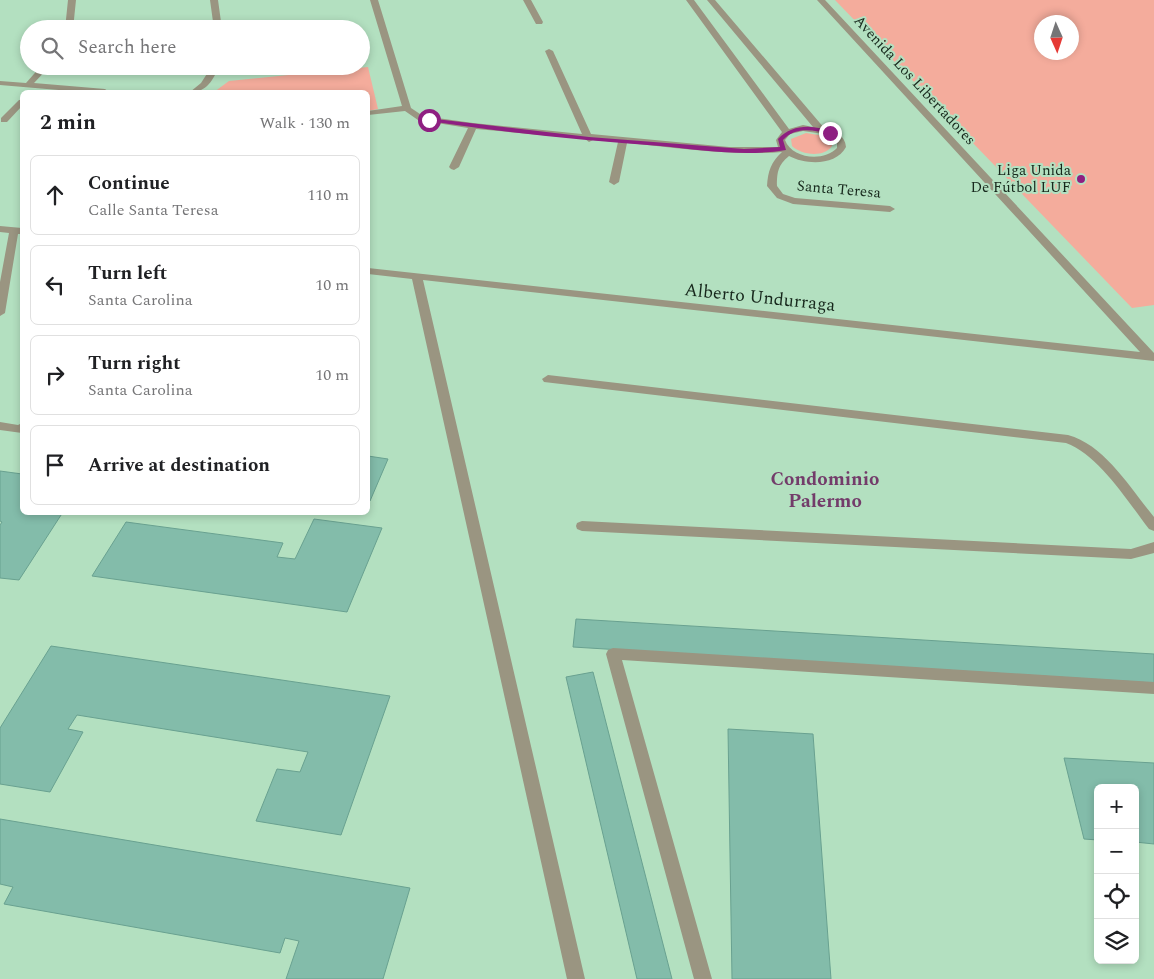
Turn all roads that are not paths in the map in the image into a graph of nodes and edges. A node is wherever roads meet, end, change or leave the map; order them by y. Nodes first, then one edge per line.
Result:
1 (72, 0) edge
2 (214, 0) edge
3 (374, 0) edge
4 (527, 0) edge
5 (690, 0) edge
6 (711, 0) edge
7 (821, 0) edge
8 (70, 20) edge
9 (217, 20) edge
10 (538, 22) dead end
11 (549, 51) dead end
12 (40, 75) edge
13 (210, 75) edge
14 (0, 83) edge
15 (32, 88) edge
16 (68, 90) edge
17 (196, 90) edge
18 (20, 104) edge
19 (408, 108) junction
20 (370, 113) edge
21 (4, 120) dead end
22 (473, 126) junction
23 (821, 130) junction
24 (787, 132) junction
25 (589, 139) junction
26 (623, 142) junction
27 (786, 150) junction
28 (454, 167) dead end
29 (614, 182) dead end
30 (890, 209) dead end
31 (0, 228) edge
32 (18, 230) edge
33 (370, 271) edge
34 (417, 277) junction
35 (0, 312) edge
36 (1152, 358) edge
37 (548, 379) dead end
38 (0, 426) edge
39 (20, 429) edge
40 (582, 526) dead end
41 (1154, 526) edge
42 (1154, 547) edge
43 (1154, 688) edge
44 (576, 979) edge
45 (703, 979) edge

1 - 8 street
2 - 9 street
3 - 19 street
4 - 10 street
5 - 24 street
6 - 23 street
7 - 36 street, Avenida Los Libertadores
11 - 25 street
12 - 15 street
13 - 17 street
14 - 15 street
15 - 16 street
18 - 21 street
19 - 20 street
19 - 22 street
22 - 25 street
22 - 28 street
23 - 24 street
23 - 27 street
24 - 27 street
25 - 26 street
26 - 27 street
26 - 29 street
27 - 30 street, Santa Teresa
31 - 32 street
32 - 35 street
33 - 34 street, Alberto Undurraga
34 - 36 street, Alberto Undurraga
34 - 44 street
37 - 41 street
38 - 39 street
40 - 42 street
43 - 45 street

